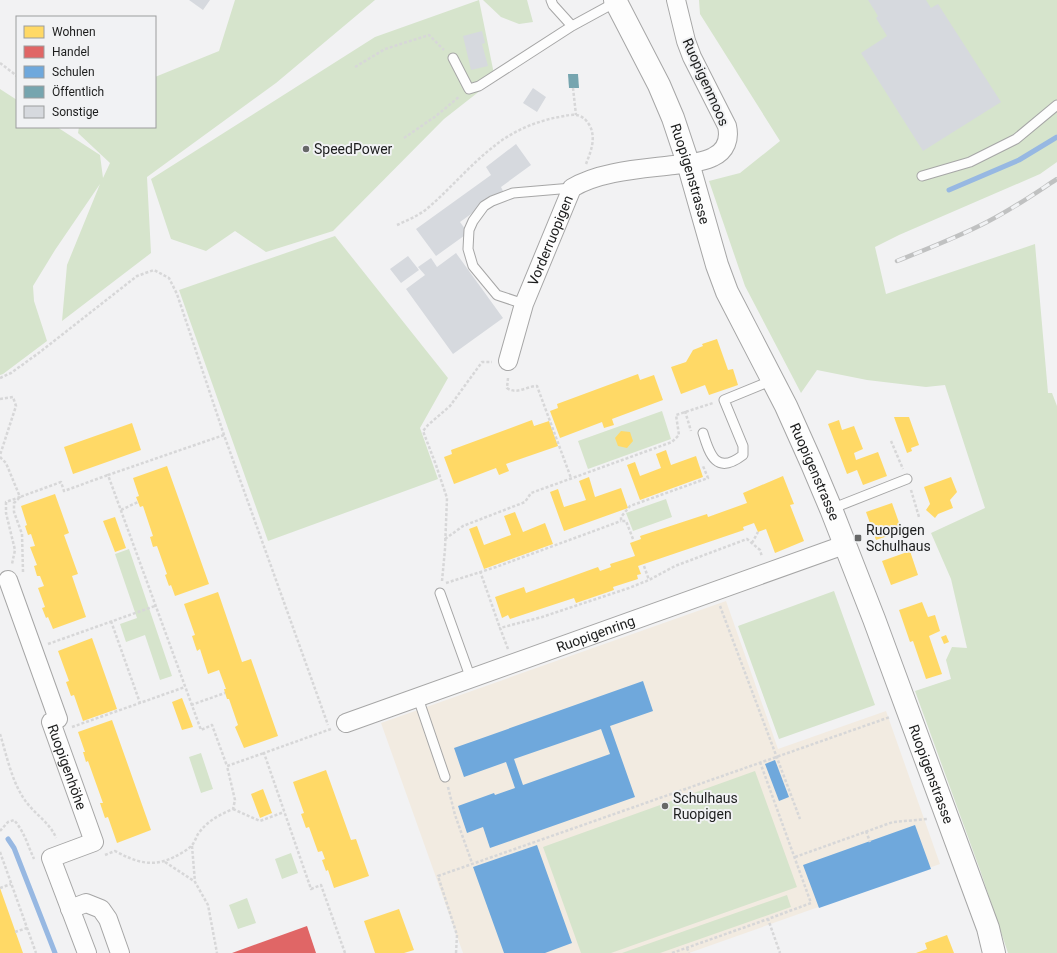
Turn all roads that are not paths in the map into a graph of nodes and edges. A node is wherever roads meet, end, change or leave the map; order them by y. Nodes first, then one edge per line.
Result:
1 (551, 0) edge
2 (676, 0) edge
3 (615, 1) edge
4 (572, 26) junction
5 (453, 58) road end
6 (1057, 105) edge
7 (688, 163) junction
8 (922, 176) dead end
9 (579, 184) junction
10 (524, 304) junction
11 (508, 361) road end
12 (773, 380) junction
13 (702, 433) dead end
14 (907, 479) dead end
15 (831, 509) junction
16 (844, 545) junction
17 (8, 580) road end
18 (440, 593) dead end
19 (471, 679) junction
20 (418, 698) junction
21 (346, 723) dead end
22 (445, 777) road end
23 (70, 909) junction
24 (87, 953) edge
25 (120, 953) edge
26 (994, 953) edge

1 - 4 lane
2 - 7 street, Ruopigenmoos
3 - 4 lane
3 - 7 street, Ruopigenstrasse
4 - 5 lane
6 - 8 lane
7 - 9 street
7 - 12 street, Ruopigenstrasse
9 - 10 street, Vorderruopigen
9 - 10 lane
10 - 11 street, Vorderruopigen
12 - 13 lane
12 - 15 street, Ruopigenstrasse
14 - 15 lane
15 - 16 street, Ruopigenstrasse
16 - 19 street, Ruopigenring
16 - 26 street, Ruopigenstrasse
17 - 23 street, Ruopigenhöhe
18 - 19 lane
19 - 20 street, Ruopigenring
20 - 21 street, Ruopigenring
20 - 22 lane
23 - 24 street
23 - 25 street

